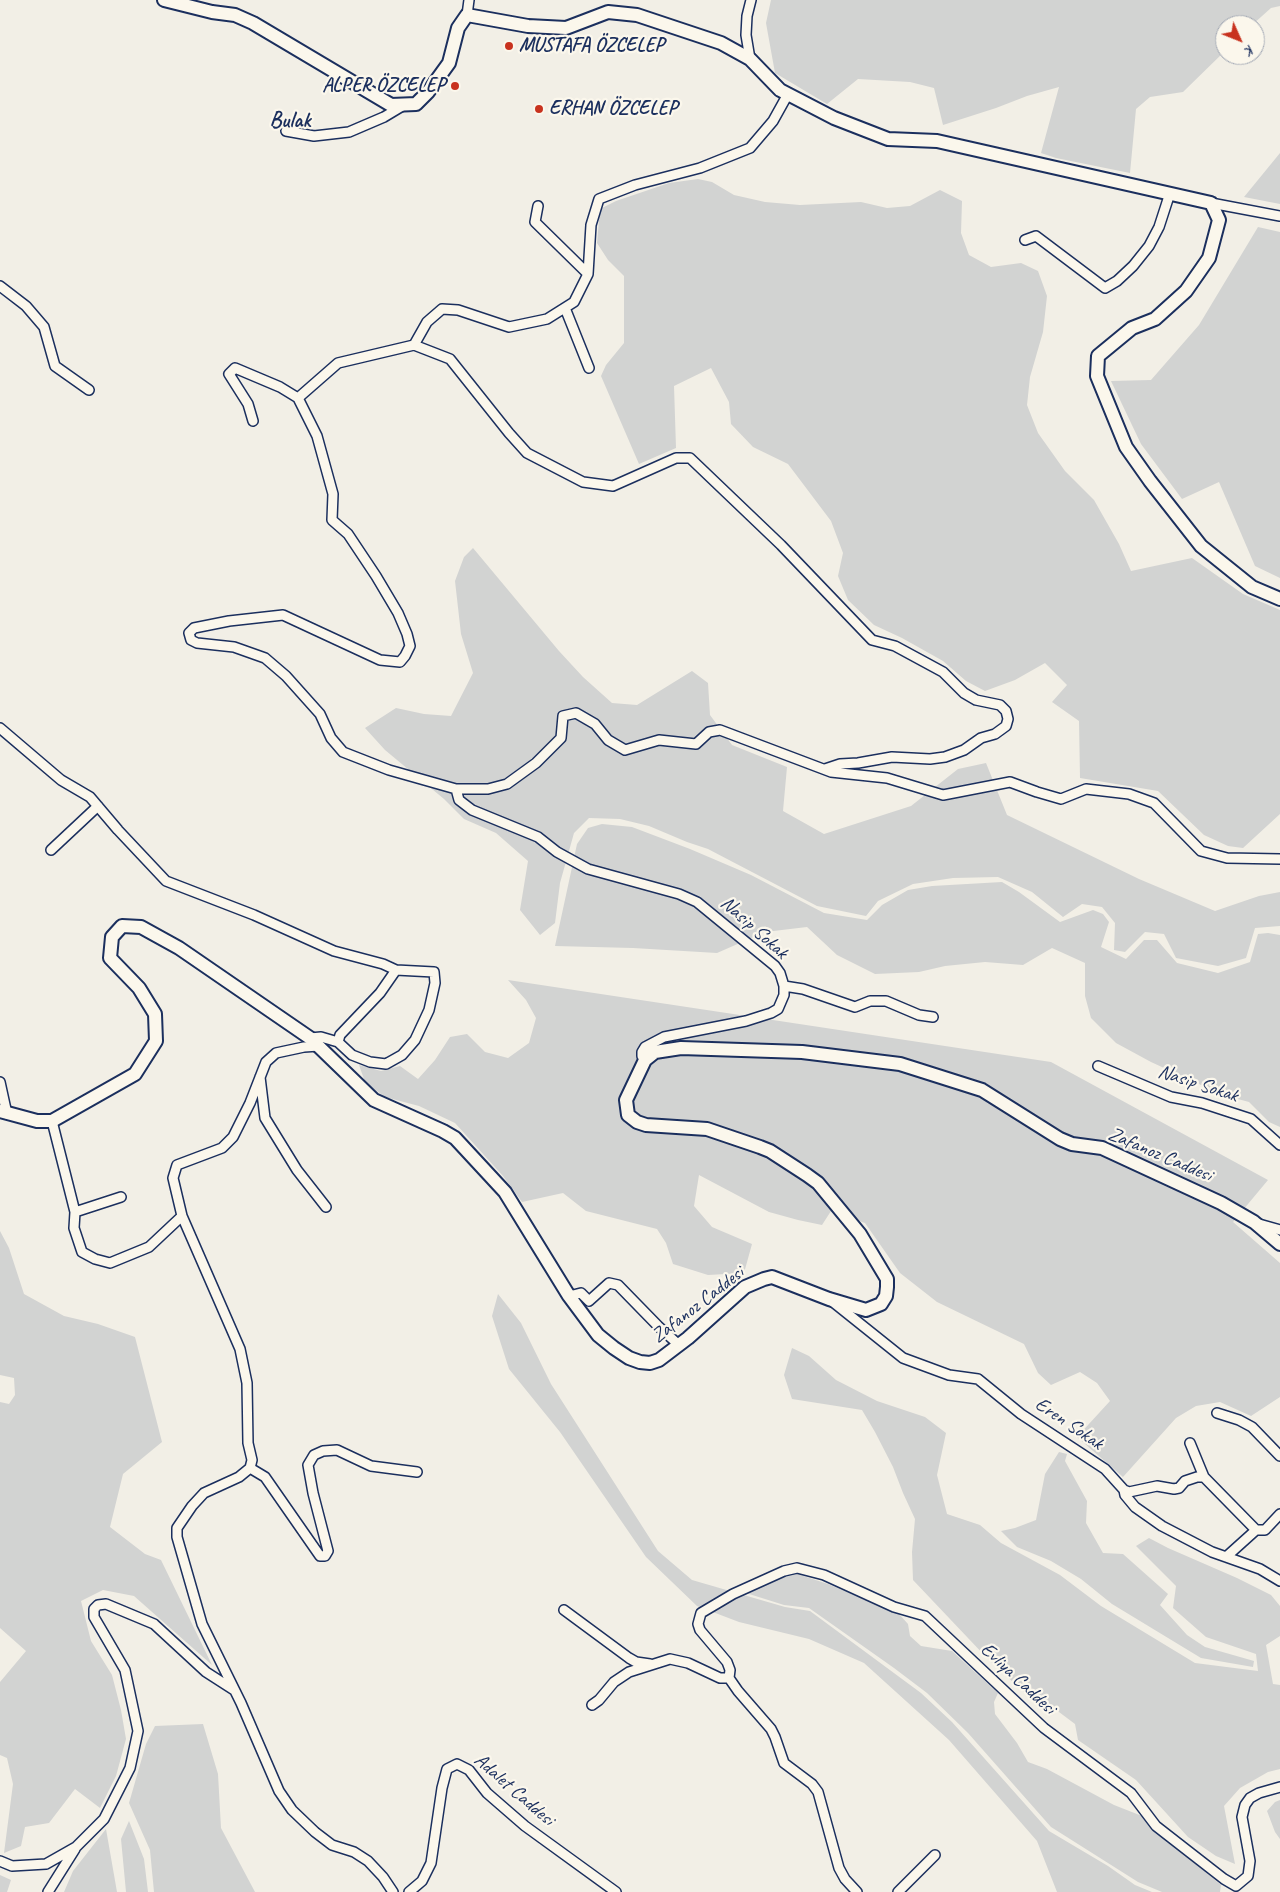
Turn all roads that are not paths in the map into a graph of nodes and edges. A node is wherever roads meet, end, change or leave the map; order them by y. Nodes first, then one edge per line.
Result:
1 (164, 0) edge
2 (469, 0) edge
3 (751, 0) edge
4 (466, 15) junction
5 (750, 59) junction
6 (788, 94) junction
7 (404, 104) junction
8 (286, 131) dead end
9 (1170, 193) junction
10 (1211, 202) junction
11 (538, 206) dead end
12 (1280, 216) edge
13 (1025, 240) dead end
14 (588, 274) junction
15 (0, 286) edge
16 (564, 308) junction
17 (414, 345) junction
18 (589, 368) dead end
19 (89, 390) dead end
20 (298, 398) junction
21 (253, 421) dead end
22 (1280, 599) edge
23 (0, 728) edge
24 (825, 769) junction
25 (456, 789) junction
26 (98, 806) junction
27 (51, 850) dead end
28 (1280, 859) edge
29 (396, 970) junction
30 (784, 986) junction
31 (933, 1016) dead end
32 (314, 1042) junction
33 (338, 1042) junction
34 (645, 1060) junction
35 (1098, 1066) dead end
36 (260, 1077) junction
37 (0, 1082) edge
38 (3, 1112) edge
39 (52, 1121) junction
40 (1280, 1145) edge
41 (121, 1197) dead end
42 (326, 1207) dead end
43 (75, 1212) junction
44 (182, 1216) junction
45 (1254, 1222) junction
46 (1280, 1230) edge
47 (1280, 1244) edge
48 (570, 1296) junction
49 (828, 1299) junction
50 (679, 1345) junction
51 (1218, 1413) dead end
52 (1190, 1444) dead end
53 (1280, 1456) edge
54 (250, 1468) junction
55 (416, 1472) dead end
56 (1204, 1476) junction
57 (1124, 1490) junction
58 (1280, 1514) edge
59 (1256, 1530) junction
60 (1226, 1557) junction
61 (1280, 1581) edge
62 (564, 1610) dead end
63 (652, 1664) junction
64 (729, 1678) junction
65 (235, 1690) junction
66 (592, 1705) dead end
67 (1280, 1787) edge
68 (76, 1847) junction
69 (935, 1855) dead end
70 (0, 1861) edge
71 (48, 1892) edge
72 (393, 1892) edge
73 (409, 1892) edge
74 (616, 1892) edge
75 (856, 1892) edge
76 (898, 1892) edge

1 - 7 street
2 - 4 street
3 - 5 street
4 - 5 street
4 - 7 street
5 - 6 street
6 - 9 street
6 - 14 street
7 - 8 street
9 - 10 street
9 - 13 street
10 - 12 street
10 - 22 street
11 - 14 street
14 - 16 street
15 - 19 street
16 - 17 street
16 - 18 street
17 - 20 street
17 - 24 street
20 - 21 street
20 - 25 street
23 - 26 street
24 - 25 street
24 - 28 street
25 - 30 street, Nasip Sokak
26 - 27 street
26 - 29 street
29 - 33 street
29 - 33 street
30 - 31 street, Nasip Sokak
30 - 34 street
32 - 33 street
32 - 36 street
32 - 39 street, Zafanoz Caddesi
32 - 48 street, Zafanoz Caddesi
34 - 45 street, Zafanoz Caddesi
34 - 49 street, Zafanoz Caddesi
35 - 40 street, Nasip Sokak
36 - 42 street
36 - 44 street
37 - 38 street
38 - 39 street
39 - 43 street
41 - 43 street
43 - 44 street
44 - 54 street
45 - 46 street
45 - 47 street, Zafanoz Caddesi
48 - 50 street, Zafanoz Caddesi
48 - 50 street
49 - 50 street, Zafanoz Caddesi
49 - 57 street, Eren Sokak
51 - 53 street
52 - 56 street
54 - 55 street
54 - 65 street
56 - 57 street
56 - 59 street
57 - 60 street, Eren Sokak
58 - 59 street
59 - 60 street
60 - 61 street, Eren Sokak
62 - 63 street
63 - 64 street
63 - 66 street
64 - 67 street, Evliya Caddesi
64 - 75 street
65 - 68 street
65 - 72 street
68 - 70 street
68 - 71 street
69 - 76 street
73 - 74 street, Adalet Caddesi

